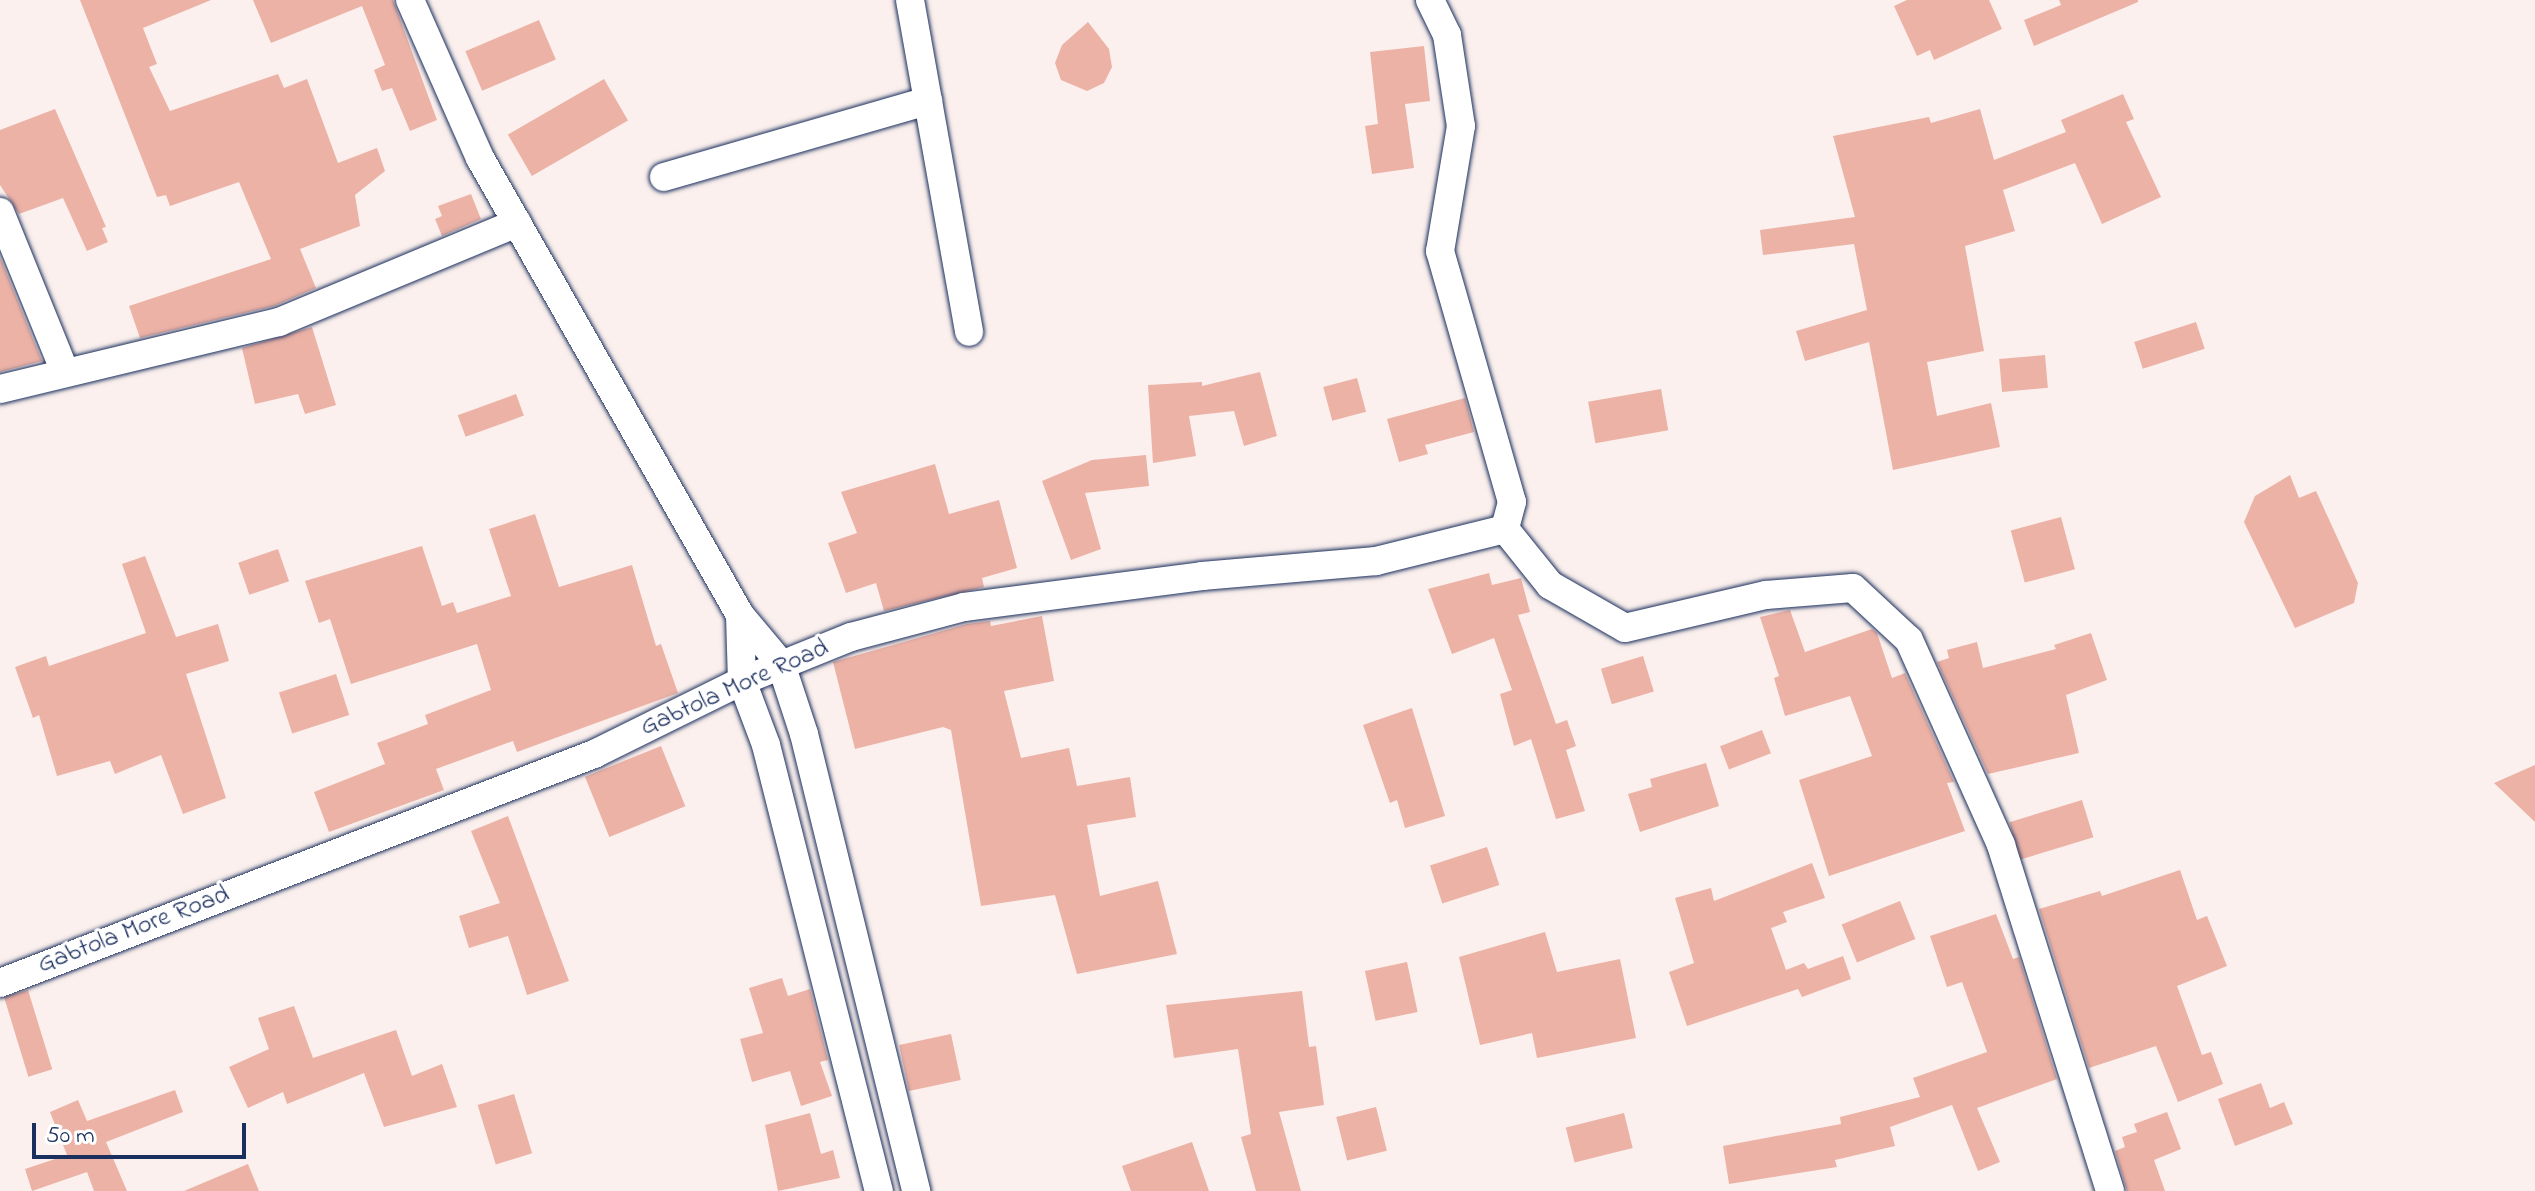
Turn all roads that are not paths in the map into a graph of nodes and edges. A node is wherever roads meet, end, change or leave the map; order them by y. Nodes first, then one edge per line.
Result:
1 (410, 0) edge
2 (910, 0) edge
3 (1430, 0) edge
4 (928, 101) junction
5 (664, 177) dead end
6 (0, 212) edge
7 (517, 223) junction
8 (969, 332) dead end
9 (64, 370) junction
10 (0, 389) edge
11 (1505, 529) junction
12 (740, 615) junction
13 (781, 664) junction
14 (742, 681) junction
15 (0, 983) edge
16 (879, 1191) edge
17 (916, 1191) edge
18 (2110, 1191) edge

1 - 7 street
2 - 4 street
3 - 11 street
4 - 5 street
4 - 8 street
6 - 9 street
7 - 9 street
7 - 12 street
9 - 10 street
11 - 13 street, Gabtola More Road
11 - 18 street
12 - 13 street
12 - 14 street
13 - 14 street, Gabtola More Road
13 - 17 street
14 - 15 street, Gabtola More Road
14 - 16 street

